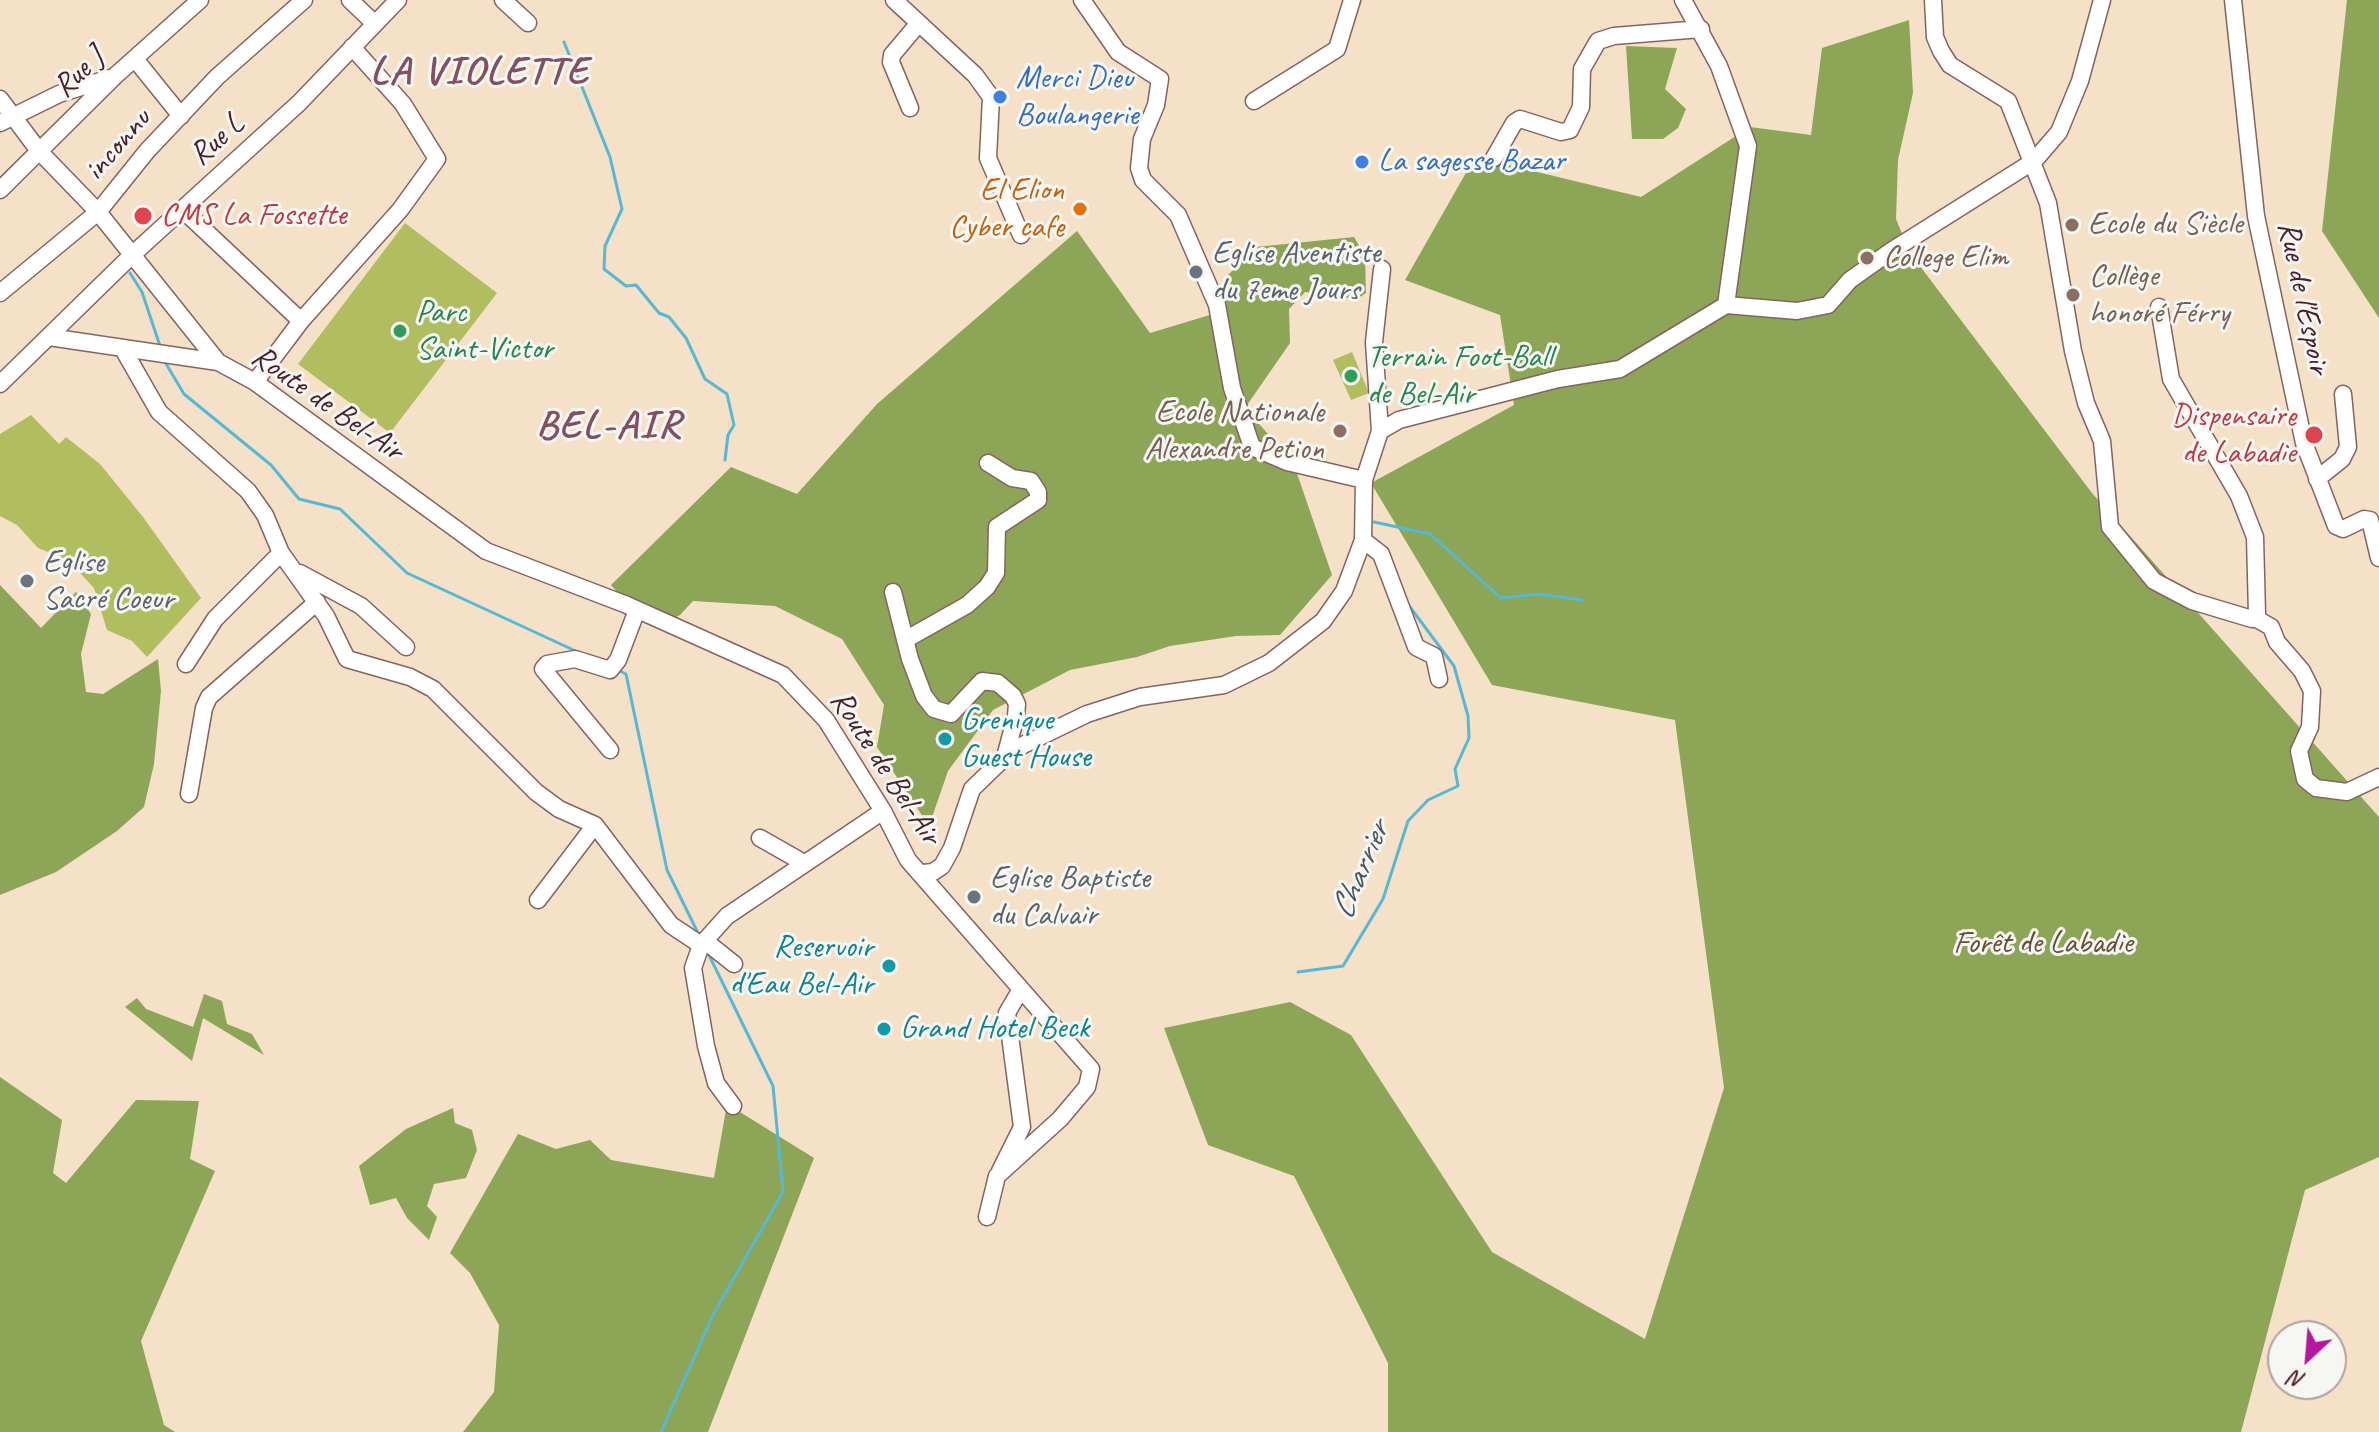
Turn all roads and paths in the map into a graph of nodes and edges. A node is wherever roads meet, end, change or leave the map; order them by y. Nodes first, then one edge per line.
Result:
1 (200, 0) edge
2 (304, 0) edge
3 (350, 0) edge
4 (398, 0) edge
5 (503, 0) edge
6 (894, 0) edge
7 (1082, 0) edge
8 (1352, 0) edge
9 (1683, 0) edge
10 (1933, 0) edge
11 (2102, 0) edge
12 (2233, 0) edge
13 (528, 23) dead end
14 (919, 23) junction
15 (375, 24) junction
16 (1701, 29) junction
17 (352, 47) junction
18 (135, 59) junction
19 (115, 76) junction
20 (0, 99) edge
21 (1254, 101) dead end
22 (910, 108) dead end
23 (181, 116) junction
24 (6, 119) edge
25 (39, 151) junction
26 (1494, 158) dead end
27 (2034, 161) junction
28 (0, 190) edge
29 (182, 209) junction
30 (98, 212) junction
31 (1021, 235) dead end
32 (132, 255) junction
33 (1382, 269) dead end
34 (0, 293) edge
35 (1726, 305) junction
36 (2159, 307) dead end
37 (301, 321) junction
38 (49, 337) junction
39 (123, 349) junction
40 (218, 362) junction
41 (255, 382) junction
42 (0, 384) edge
43 (2343, 394) dead end
44 (1380, 431) junction
45 (988, 463) dead end
46 (2317, 479) junction
47 (1364, 480) junction
48 (1363, 540) junction
49 (281, 553) junction
50 (2379, 558) edge
51 (296, 570) junction
52 (893, 592) dead end
53 (317, 602) junction
54 (637, 610) junction
55 (2255, 618) junction
56 (905, 640) junction
57 (406, 647) dead end
58 (186, 664) dead end
59 (1439, 679) dead end
60 (610, 750) dead end
61 (1005, 757) junction
62 (2379, 777) edge
63 (189, 794) dead end
64 (883, 811) junction
65 (595, 825) junction
66 (760, 838) dead end
67 (804, 863) junction
68 (923, 873) junction
69 (538, 900) dead end
70 (703, 943) junction
71 (734, 964) dead end
72 (1021, 989) junction
73 (733, 1106) dead end
74 (997, 1176) junction
75 (987, 1217) dead end

1 - 18 street, Rue J
2 - 23 street, inconnu
3 - 15 street
4 - 15 street, Rue L
5 - 13 street
6 - 14 street
7 - 47 street
8 - 21 street
9 - 16 street
10 - 27 street
11 - 27 street
12 - 46 street, Rue de l'Espoir
14 - 22 street
14 - 31 street
15 - 17 street, Rue L
16 - 26 street
16 - 35 street
17 - 29 street, Rue L
17 - 37 street
18 - 19 street, Rue J
18 - 23 street, inconnu
19 - 24 street
19 - 25 street, Rue J
20 - 24 street, inconnu
23 - 30 street, inconnu
24 - 25 street, inconnu
25 - 28 street, Rue J
25 - 30 street, inconnu
27 - 35 street
27 - 55 street
29 - 32 street, Rue L
29 - 37 street
30 - 32 street, inconnu
30 - 34 street
32 - 38 street, Rue L
32 - 40 street, inconnu
33 - 44 street
35 - 44 street
36 - 55 street
37 - 41 street
38 - 39 street, Route de Bel-Air
38 - 42 street, Rue L
39 - 40 street, Route de Bel-Air
39 - 49 street
40 - 41 street, Route de Bel-Air
41 - 54 street, Route de Bel-Air
43 - 46 street
44 - 47 street, Route de Bel-Air
45 - 56 street
46 - 50 street, Rue de l'Espoir
47 - 48 street, Route de Bel-Air
48 - 59 street
48 - 61 street, Route de Bel-Air
49 - 51 street
49 - 58 street
51 - 53 street
51 - 57 street
52 - 56 street
53 - 63 street
53 - 65 street
54 - 60 street
54 - 64 street, Route de Bel-Air
55 - 62 street
56 - 61 street
61 - 68 street, Route de Bel-Air
64 - 67 street
64 - 68 street, Route de Bel-Air
65 - 69 street
65 - 70 street
66 - 67 street
67 - 70 street
68 - 72 street
70 - 71 street
70 - 73 street
72 - 74 street
72 - 74 street
74 - 75 street

